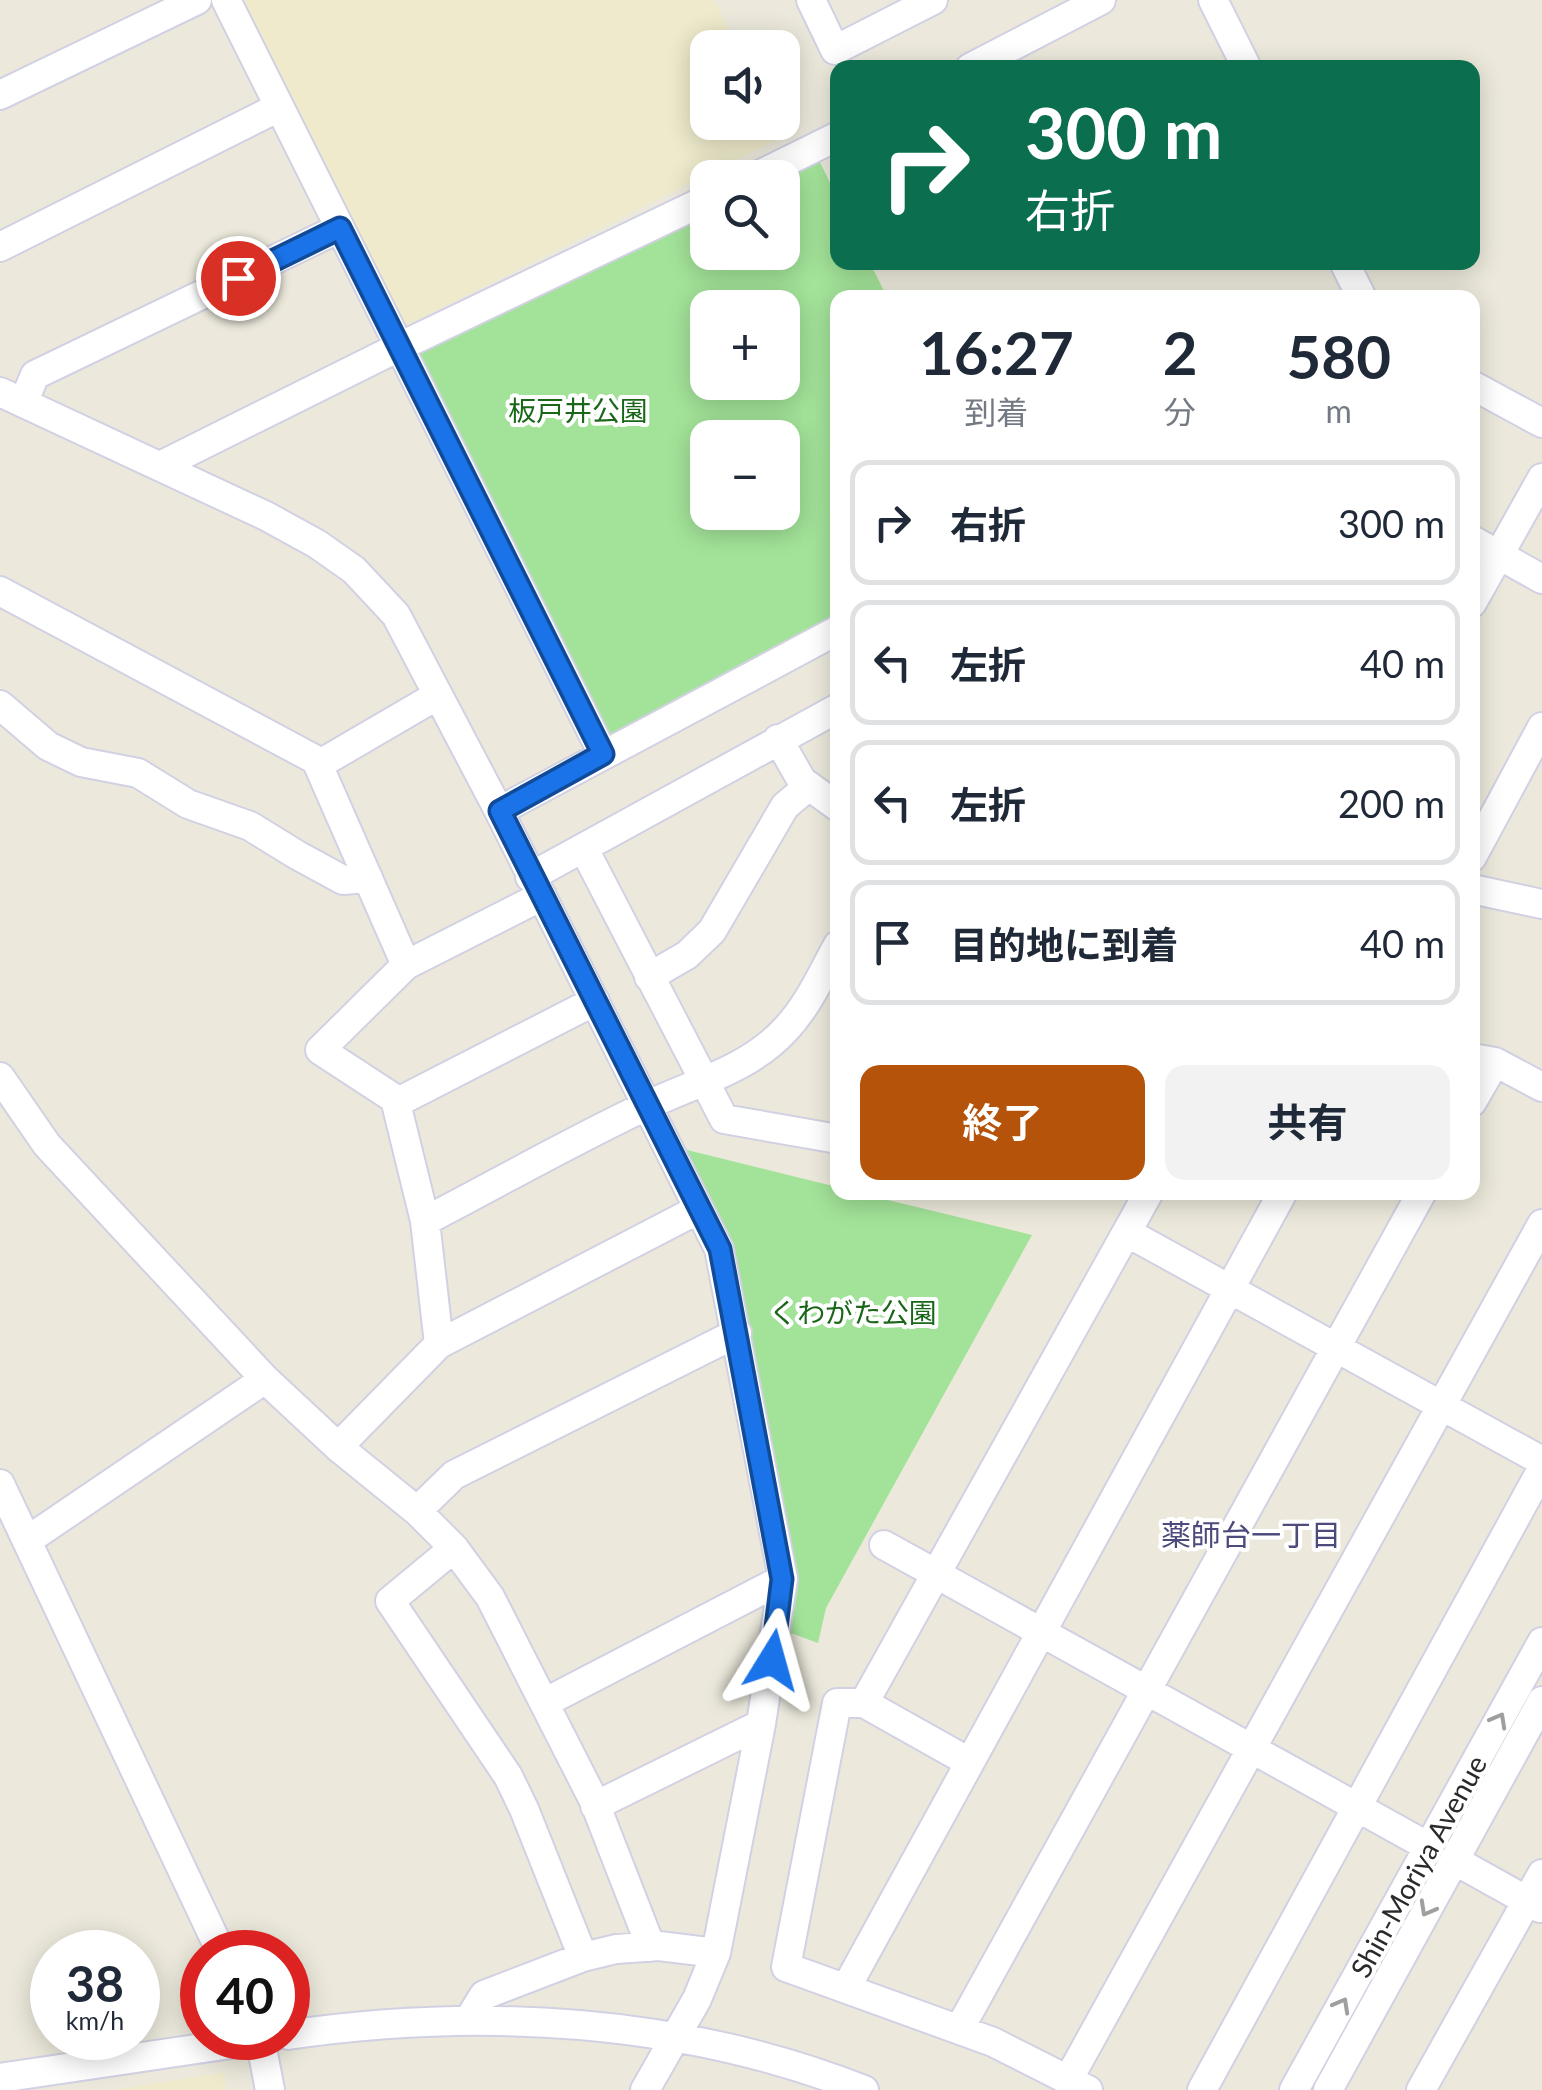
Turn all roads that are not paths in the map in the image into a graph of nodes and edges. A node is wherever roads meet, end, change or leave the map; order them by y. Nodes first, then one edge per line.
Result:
1 (197, 0) edge
2 (226, 0) edge
3 (811, 0) edge
4 (933, 0) edge
5 (1101, 0) edge
6 (1213, 0) edge
7 (985, 60) edge
8 (1243, 60) edge
9 (0, 95) edge
10 (280, 107) junction
11 (830, 140) edge
12 (789, 160) edge
13 (690, 208) edge
14 (340, 228) junction
15 (0, 247) edge
16 (399, 347) junction
17 (1480, 389) edge
18 (12, 397) edge
19 (1542, 423) edge
20 (160, 466) junction
21 (1542, 478) edge
22 (1480, 544) edge
23 (1499, 554) junction
24 (1542, 579) edge
25 (1480, 588) edge
26 (0, 591) edge
27 (830, 634) edge
28 (438, 694) junction
29 (0, 705) edge
30 (830, 712) edge
31 (1542, 727) edge
32 (778, 739) junction
33 (603, 754) junction
34 (318, 765) junction
35 (809, 786) junction
36 (830, 802) edge
37 (500, 811) junction
38 (1480, 841) edge
39 (584, 849) junction
40 (368, 878) junction
41 (536, 886) junction
42 (1480, 891) edge
43 (1542, 904) edge
44 (830, 960) edge
45 (406, 965) junction
46 (650, 977) junction
47 (595, 1001) junction
48 (1484, 1060) edge
49 (0, 1077) edge
50 (704, 1084) junction
51 (1542, 1087) edge
52 (396, 1103) junction
53 (647, 1105) junction
54 (830, 1138) edge
55 (1145, 1200) edge
56 (1280, 1200) edge
57 (1418, 1200) edge
58 (699, 1209) junction
59 (425, 1220) junction
60 (1542, 1224) edge
61 (1128, 1232) junction
62 (1230, 1290) junction
63 (737, 1333) junction
64 (439, 1344) junction
65 (1336, 1348) junction
66 (265, 1379) junction
67 (1442, 1407) junction
68 (338, 1447) junction
69 (1542, 1461) edge
70 (1542, 1469) edge
71 (0, 1484) edge
72 (417, 1511) junction
73 (28, 1540) junction
74 (884, 1545) dead end
75 (454, 1548) junction
76 (935, 1573) junction
77 (782, 1579) junction
78 (1040, 1631) junction
79 (1542, 1642) edge
80 (1146, 1690) junction
81 (1542, 1701) edge
82 (544, 1703) junction
83 (864, 1704) junction
84 (761, 1724) junction
85 (1253, 1749) junction
86 (969, 1762) junction
87 (1356, 1805) junction
88 (596, 1806) junction
89 (1442, 1854) junction
90 (1542, 1874) edge
91 (1534, 1905) edge
92 (211, 1930) edge
93 (651, 1946) junction
94 (716, 1953) junction
95 (583, 1958) junction
96 (846, 1988) junction
97 (468, 2021) junction
98 (960, 2028) junction
99 (310, 2033) edge
100 (674, 2036) junction
101 (180, 2051) edge
102 (270, 2060) edge
103 (0, 2078) edge
104 (820, 2082) edge
105 (1078, 2085) edge
106 (270, 2090) edge
107 (645, 2090) edge
108 (864, 2090) edge
109 (1202, 2090) edge
110 (1294, 2090) edge
111 (1328, 2090) edge
112 (1421, 2090) edge

1 - 9 street
2 - 10 street
3 - 4 street
5 - 7 street
6 - 8 street
10 - 14 street
10 - 15 street
11 - 12 street
13 - 16 street
14 - 16 street
14 - 18 street
16 - 20 street
16 - 33 street
17 - 19 street
18 - 20 street
20 - 28 street
21 - 23 street
22 - 23 street
23 - 24 street
23 - 25 street
26 - 34 street
27 - 33 street
28 - 34 street
28 - 37 street
29 - 40 street
30 - 32 street
31 - 38 street
32 - 35 street
32 - 39 street
33 - 37 street
34 - 40 street
35 - 36 street
35 - 46 street
37 - 41 street
39 - 41 street
39 - 46 street
40 - 45 street
41 - 45 street
41 - 47 street
42 - 43 street
44 - 50 street
45 - 52 street
46 - 50 street
47 - 52 street
47 - 53 street
48 - 51 street
49 - 66 street
50 - 53 street
50 - 54 street
52 - 59 street
53 - 58 street
53 - 59 street
55 - 61 street
56 - 62 street
57 - 65 street
58 - 63 street
58 - 64 street
59 - 64 street
60 - 67 street
61 - 62 street
61 - 76 street
62 - 65 street
62 - 78 street
63 - 72 street
63 - 77 street
64 - 68 street
65 - 67 street
65 - 80 street
66 - 68 street
66 - 73 street
67 - 69 street
67 - 85 street
68 - 72 street
70 - 87 street
71 - 73 street
72 - 75 street
73 - 92 street
74 - 76 street
75 - 82 street
75 - 95 street
76 - 78 street
76 - 83 street
77 - 82 street
77 - 84 street
78 - 80 street
78 - 86 street
89 -> 79 street, Shin-Moriya Avenue
80 - 85 street
80 - 98 street
81 - 89 street, Shin-Moriya Avenue
82 - 88 street
83 - 86 street
83 - 96 street
84 - 88 street
84 - 94 street
85 - 87 street
85 - 105 street
86 - 96 street
87 - 89 street
87 - 109 street
88 - 93 street
89 - 91 street
110 -> 89 street, Shin-Moriya Avenue
89 -> 111 street, Shin-Moriya Avenue
90 - 91 street
91 - 112 street
93 - 94 street
93 - 95 street
94 - 100 street
95 - 97 street
96 - 98 street
97 - 99 street
97 - 100 street
98 - 105 street
100 - 104 street
100 - 107 street
101 - 103 street
102 - 106 street
104 - 108 street

